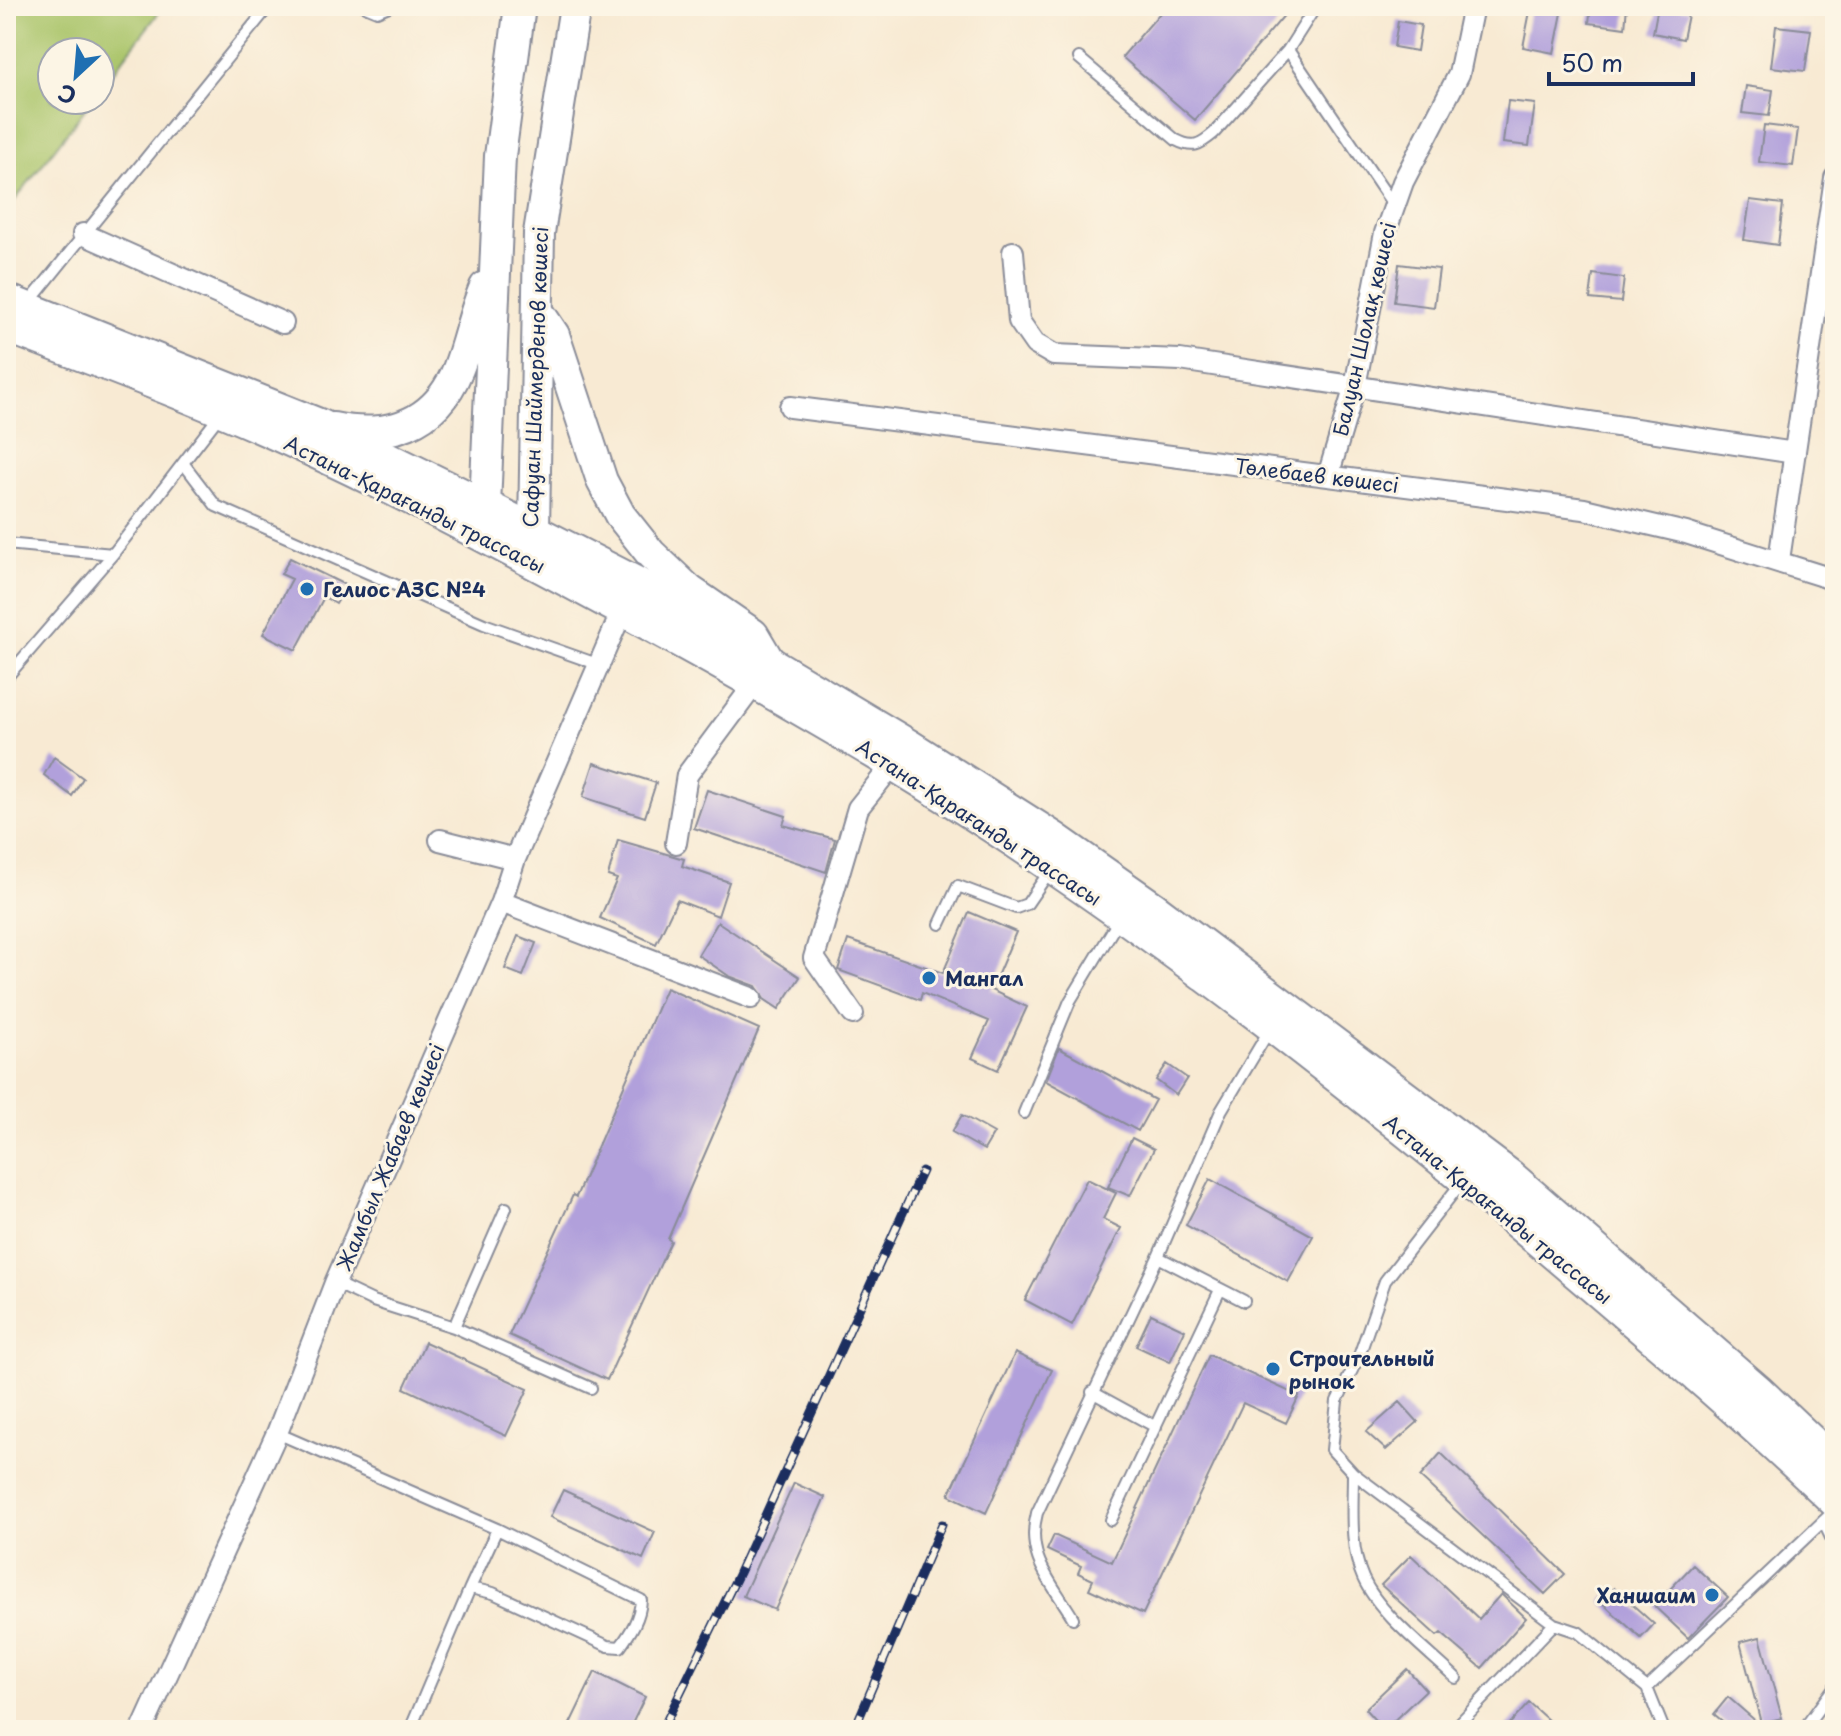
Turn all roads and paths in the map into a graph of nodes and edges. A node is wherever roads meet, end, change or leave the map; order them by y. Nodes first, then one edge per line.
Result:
1 (269, 6) edge
2 (365, 6) edge
3 (389, 6) edge
4 (520, 6) edge
5 (575, 6) edge
6 (1316, 6) edge
7 (1473, 6) edge
8 (1288, 50) junction
9 (1079, 58) dead end
10 (1835, 178) edge
11 (1394, 206) junction
12 (83, 234) junction
13 (1013, 252) dead end
14 (493, 271) junction
15 (537, 309) junction
16 (12, 315) edge
17 (283, 323) dead end
18 (1355, 386) junction
19 (790, 407) dead end
20 (224, 411) junction
21 (319, 425) junction
22 (1795, 453) junction
23 (184, 464) junction
24 (1328, 476) junction
25 (485, 522) junction
26 (525, 542) junction
27 (6, 544) edge
28 (113, 554) junction
29 (1779, 560) junction
30 (1835, 580) edge
31 (629, 596) junction
32 (600, 665) junction
33 (764, 674) junction
34 (6, 678) edge
35 (894, 763) junction
36 (440, 840) dead end
37 (676, 843) dead end
38 (515, 859) junction
39 (1053, 867) junction
40 (501, 902) junction
41 (1121, 916) junction
42 (940, 924) dead end
43 (751, 998) dead end
44 (853, 1014) dead end
45 (1271, 1027) junction
46 (1024, 1113) dead end
47 (1464, 1178) junction
48 (506, 1208) dead end
49 (1158, 1257) junction
50 (335, 1283) junction
51 (1220, 1290) junction
52 (1244, 1301) dead end
53 (454, 1327) junction
54 (591, 1388) dead end
55 (1092, 1392) junction
56 (1156, 1427) junction
57 (277, 1433) junction
58 (1835, 1464) edge
59 (1353, 1473) junction
60 (1835, 1510) edge
61 (1829, 1511) edge
62 (1111, 1520) dead end
63 (497, 1529) junction
64 (1835, 1546) edge
65 (470, 1588) junction
66 (1073, 1618) dead end
67 (1554, 1624) junction
68 (1456, 1678) dead end
69 (1835, 1686) edge
70 (1647, 1688) junction
71 (142, 1730) edge
72 (410, 1730) edge
73 (1453, 1730) edge
74 (1664, 1730) edge
75 (1803, 1730) edge

1 - 12 lane
2 - 3 lane
4 - 14 main road
5 - 15 main road, Сафуан Шаймерденов көшесі
6 - 8 lane
7 - 11 street, Балуан Шолақ көшесі
8 - 9 lane
8 - 11 lane
10 - 22 street
11 - 18 street, Балуан Шолақ көшесі
12 - 16 lane
12 - 17 street
13 - 18 street
14 - 21 main road
14 - 25 main road
15 - 26 main road, Сафуан Шаймерденов көшесі
15 - 33 main road
16 - 20 main road, Астана-Қарағанды трассасы
16 - 21 main road, Астана-Қарағанды трассасы
18 - 22 street
18 - 24 street, Балуан Шолақ көшесі
19 - 24 street, Төлебаев көшесі
20 - 23 lane
20 - 25 main road, Астана-Қарағанды трассасы
21 - 25 main road, Астана-Қарағанды трассасы
22 - 29 street
23 - 28 lane
23 - 32 lane
24 - 29 street, Төлебаев көшесі
25 - 26 main road, Астана-Қарағанды трассасы
26 - 31 main road, Астана-Қарағанды трассасы
27 - 28 lane
28 - 34 lane
29 - 30 street, Төлебаев көшесі
31 - 32 street, Жамбыл Жабаев көшесі
31 - 33 main road, Астана-Қарағанды трассасы
32 - 38 street, Жамбыл Жабаев көшесі
33 - 35 main road, Астана-Қарағанды трассасы
33 - 37 street
33 - 58 main road, Астана-Қарағанды трассасы
35 - 39 main road, Астана-Қарағанды трассасы
35 - 44 street
36 - 38 street
38 - 40 street, Жамбыл Жабаев көшесі
39 - 41 main road, Астана-Қарағанды трассасы
39 - 42 lane
40 - 43 street
40 - 50 street, Жамбыл Жабаев көшесі
41 - 45 main road, Астана-Қарағанды трассасы
41 - 46 lane
45 - 47 main road, Астана-Қарағанды трассасы
45 - 49 lane
47 - 59 lane
47 - 61 main road, Астана-Қарағанды трассасы
48 - 53 lane
49 - 51 lane
49 - 55 lane
50 - 53 lane
50 - 57 street, Жамбыл Жабаев көшесі
51 - 52 lane
51 - 56 lane
53 - 54 lane
55 - 56 lane
55 - 66 lane
56 - 62 lane
57 - 63 lane
57 - 71 street, Жамбыл Жабаев көшесі
59 - 67 lane
59 - 68 lane
60 - 61 lane
61 - 64 lane
61 - 70 lane
63 - 65 lane
63 - 65 lane
65 - 72 lane
67 - 70 lane
67 - 73 lane
69 - 75 lane
70 - 74 lane

